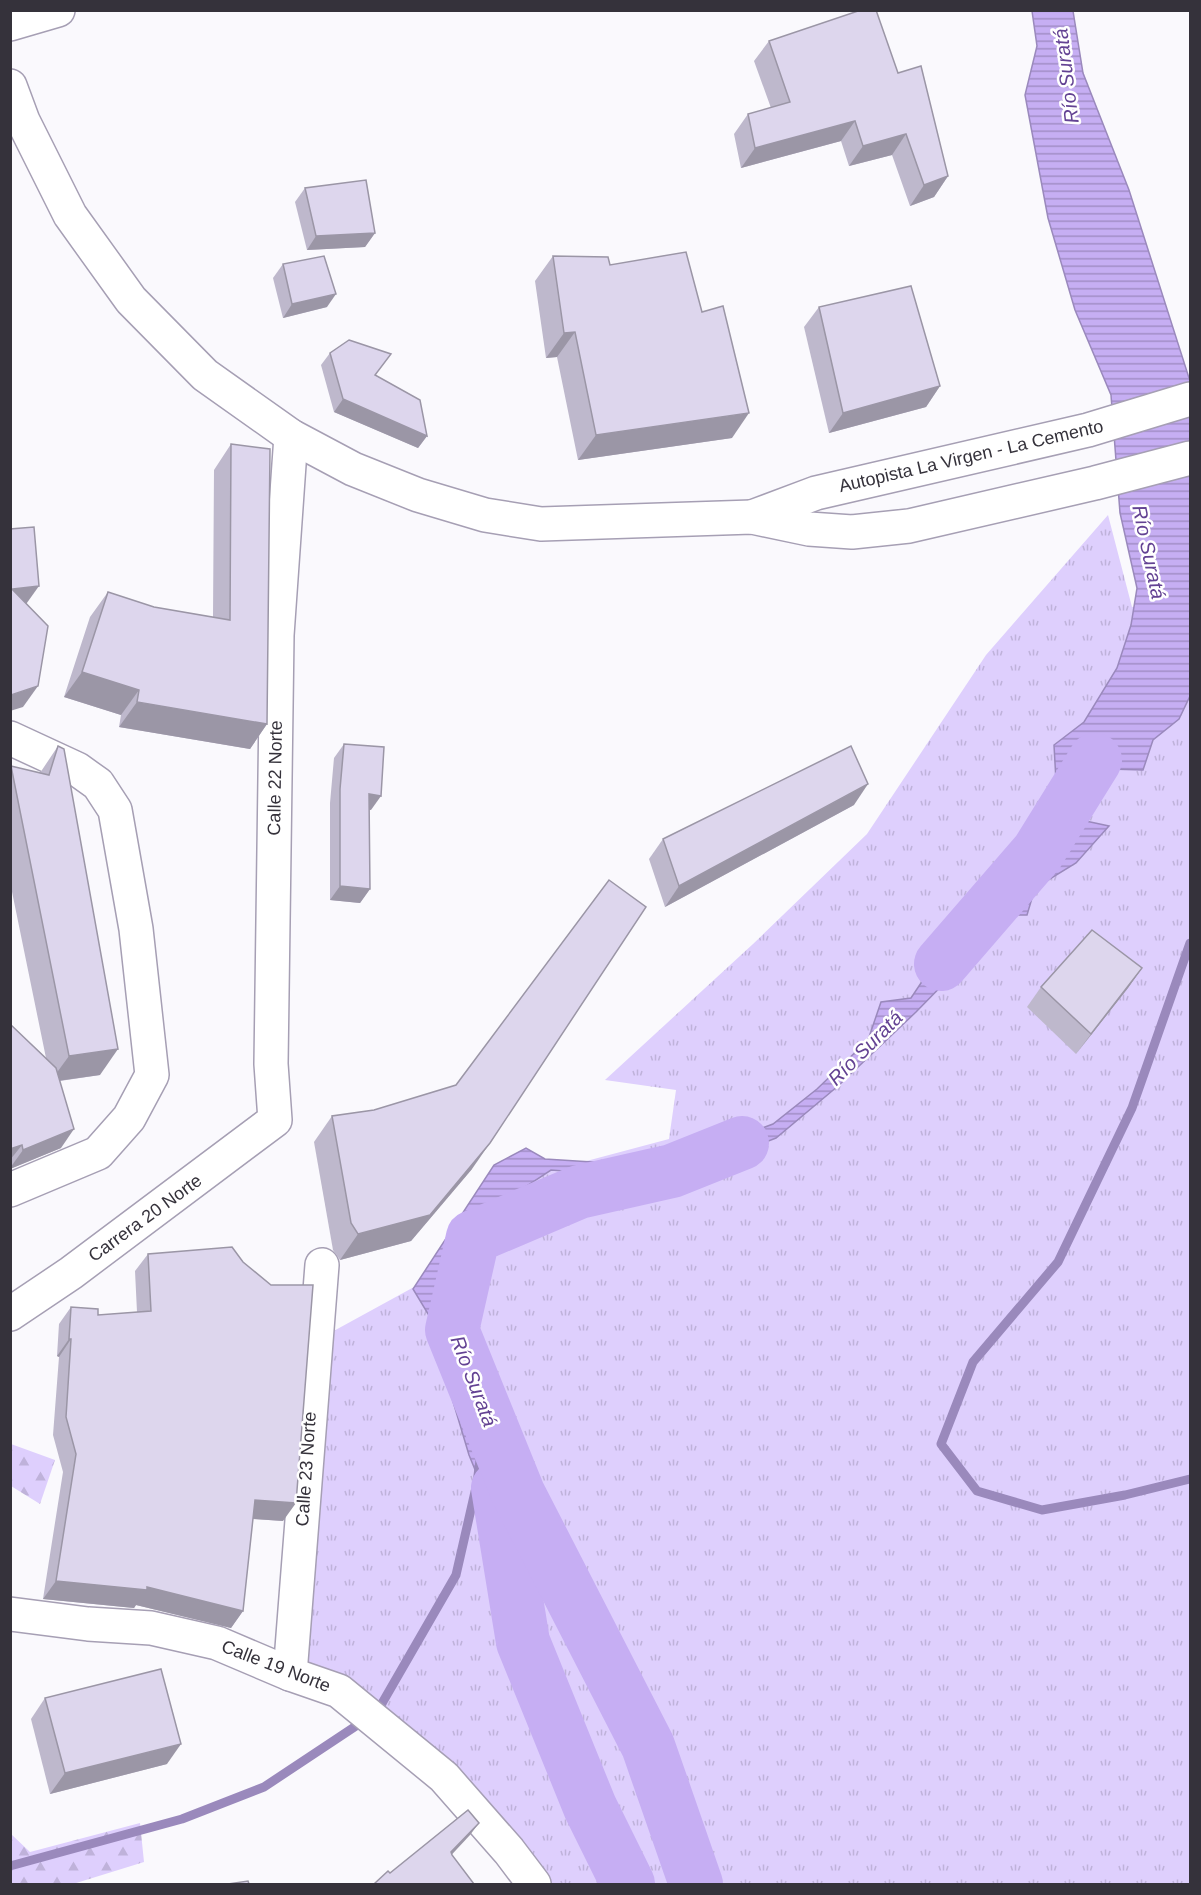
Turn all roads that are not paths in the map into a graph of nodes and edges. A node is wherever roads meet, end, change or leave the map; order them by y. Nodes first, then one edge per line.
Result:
1 (58, 10) edge
2 (10, 24) edge
3 (10, 86) edge
4 (1191, 399) edge
5 (291, 436) junction
6 (1191, 458) edge
7 (752, 517) junction
8 (10, 738) edge
9 (275, 1120) joint
10 (10, 1190) edge
11 (322, 1265) dead end
12 (11, 1313) edge
13 (10, 1322) edge
14 (10, 1614) edge
15 (290, 1674) junction
16 (534, 1884) edge

1 - 2 street
3 - 5 street, Autopista La Virgen - La Cemento
4 - 7 street, Autopista La Virgen - La Cemento
5 - 7 street, Autopista La Virgen - La Cemento
5 - 9 street, Calle 22 Norte
6 - 7 street, Autopista La Virgen - La Cemento
8 - 10 street
9 - 12 street, Carrera 20 Norte
11 - 15 street, Calle 23 Norte
12 - 13 street
14 - 15 street, Calle 19 Norte
15 - 16 street, Calle 19 Norte

